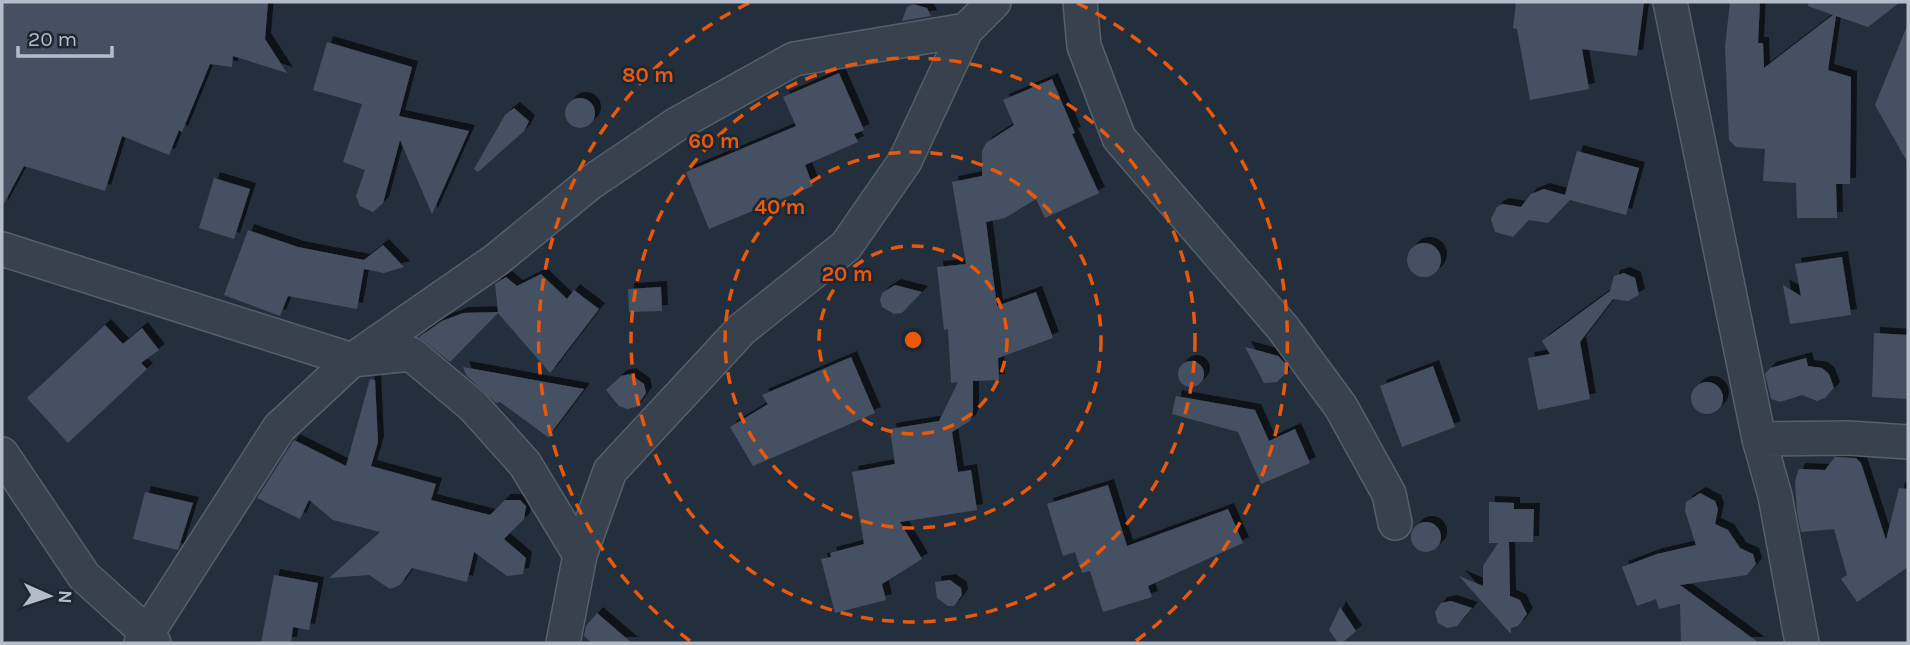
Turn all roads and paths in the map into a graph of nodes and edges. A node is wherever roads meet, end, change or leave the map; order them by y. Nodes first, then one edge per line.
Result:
1 (994, 2) edge
2 (1080, 2) edge
3 (1670, 2) edge
4 (966, 30) junction
5 (2, 248) edge
6 (352, 360) junction
7 (1759, 439) junction
8 (1908, 442) edge
9 (6, 467) edge
10 (1395, 523) dead end
11 (580, 555) junction
12 (147, 639) edge
13 (563, 643) edge
14 (1802, 643) edge

1 - 4 street
2 - 10 street
3 - 7 street
4 - 6 street
4 - 11 street
5 - 6 street
6 - 11 street
6 - 12 street
7 - 8 street
7 - 14 street
9 - 12 street
11 - 13 street

